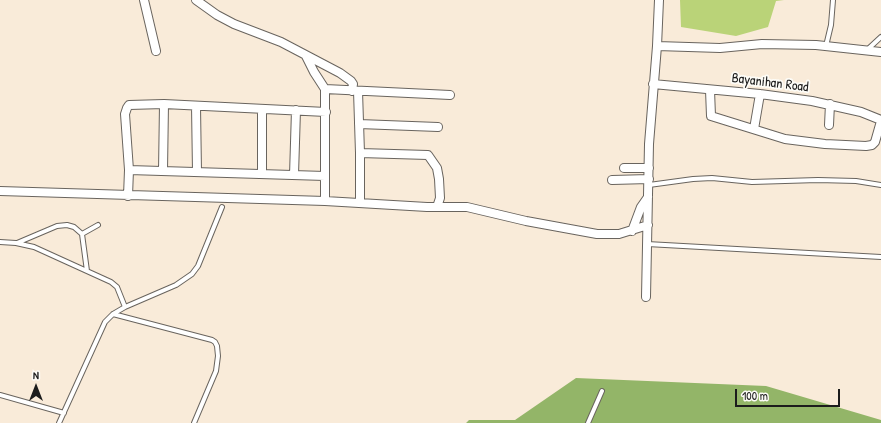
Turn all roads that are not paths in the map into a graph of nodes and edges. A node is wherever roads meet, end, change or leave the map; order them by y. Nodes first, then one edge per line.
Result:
1 (144, 0) edge
2 (196, 0) edge
3 (659, 0) edge
4 (833, 0) edge
5 (881, 37) edge
6 (657, 46) junction
7 (826, 46) junction
8 (867, 50) junction
9 (156, 51) dead end
10 (881, 52) edge
11 (306, 56) junction
12 (653, 84) junction
13 (325, 89) junction
14 (710, 90) junction
15 (355, 91) junction
16 (760, 94) junction
17 (450, 95) dead end
18 (164, 104) junction
19 (830, 104) junction
20 (196, 106) junction
21 (262, 109) junction
22 (296, 110) junction
23 (326, 112) junction
24 (881, 120) edge
25 (359, 124) junction
26 (829, 125) dead end
27 (438, 127) dead end
28 (754, 129) junction
29 (360, 153) junction
30 (624, 168) dead end
31 (649, 168) junction
32 (129, 170) junction
33 (163, 171) junction
34 (196, 172) junction
35 (262, 174) junction
36 (294, 175) junction
37 (325, 176) junction
38 (612, 180) dead end
39 (649, 182) junction
40 (881, 185) edge
41 (0, 191) edge
42 (128, 196) junction
43 (649, 196) junction
44 (325, 201) junction
45 (360, 203) junction
46 (222, 207) dead end
47 (437, 207) junction
48 (98, 225) dead end
49 (648, 225) junction
50 (632, 231) junction
51 (82, 234) junction
52 (0, 242) edge
53 (16, 243) junction
54 (647, 244) junction
55 (881, 257) edge
56 (87, 271) junction
57 (646, 297) dead end
58 (125, 307) junction
59 (113, 314) junction
60 (602, 391) dead end
61 (0, 395) edge
62 (64, 413) junction
63 (60, 423) edge
64 (194, 423) edge
65 (588, 423) edge

1 - 9 street
2 - 11 street
3 - 6 street
4 - 7 lane
5 - 8 lane
6 - 7 street
6 - 12 street
7 - 8 street
8 - 10 street
11 - 13 street
11 - 15 street
12 - 14 street, Bayanihan Road
12 - 31 street
13 - 15 street
13 - 23 street
14 - 16 street, Bayanihan Road
14 - 28 street
15 - 17 street
15 - 25 street
16 - 19 street, Bayanihan Road
16 - 28 street
18 - 20 street
18 - 32 street
18 - 33 street
19 - 24 street, Bayanihan Road
19 - 26 street
20 - 21 street
20 - 34 street
21 - 22 street
21 - 35 street
22 - 23 street
22 - 36 street
23 - 37 street
24 - 28 street
25 - 27 street
25 - 29 street
29 - 45 street
29 - 47 street
30 - 31 street
31 - 39 street
32 - 33 street
32 - 42 street
33 - 34 street
34 - 35 street
35 - 36 street
36 - 37 street
37 - 44 street
38 - 39 street
39 - 40 lane
39 - 43 street
41 - 42 street
42 - 44 street
43 - 49 street
43 - 50 street
44 - 45 street
45 - 47 street
46 - 58 lane
47 - 50 street
48 - 51 lane
49 - 50 street
49 - 54 street
51 - 53 lane
51 - 56 lane
52 - 53 lane
53 - 56 lane
54 - 55 lane
54 - 57 street
56 - 58 lane
58 - 59 lane
59 - 62 lane
59 - 64 lane
60 - 65 lane
61 - 62 lane
62 - 63 lane

